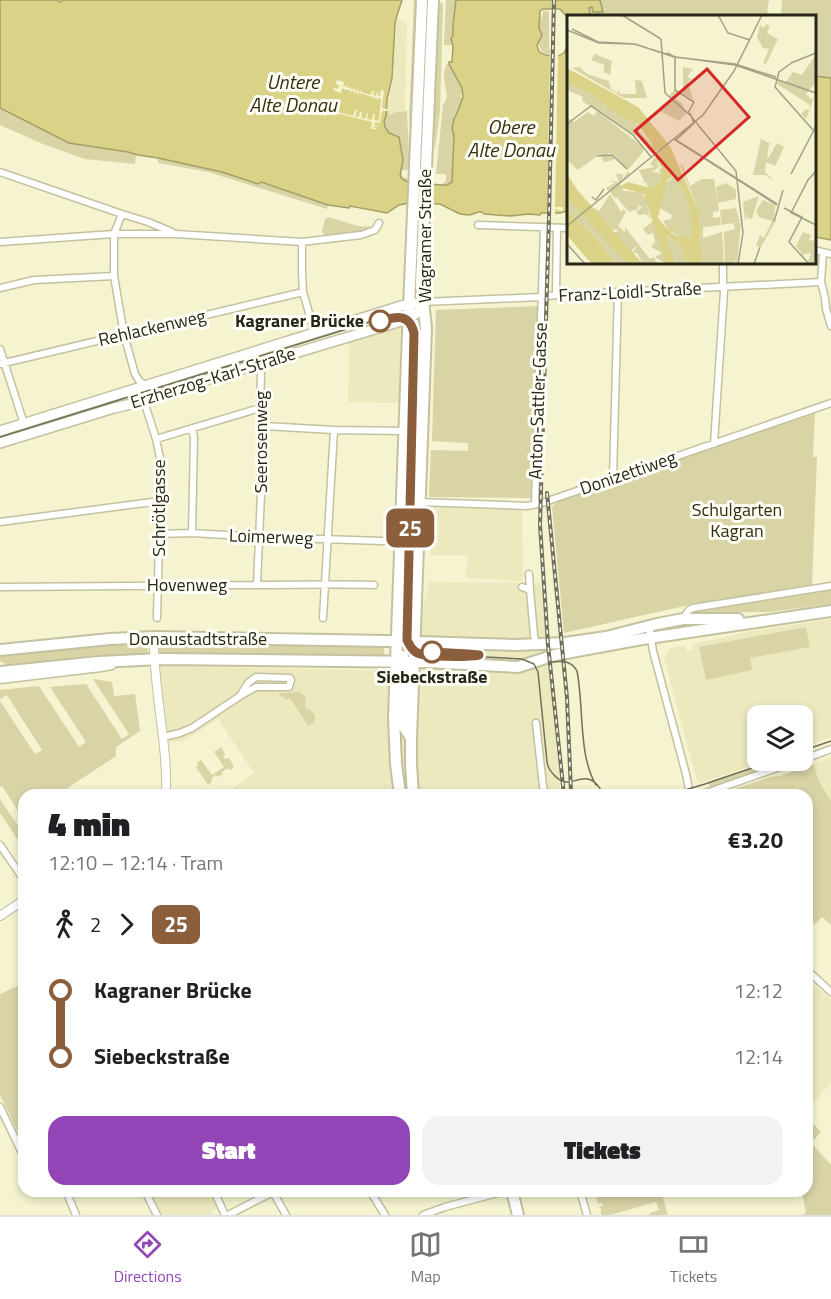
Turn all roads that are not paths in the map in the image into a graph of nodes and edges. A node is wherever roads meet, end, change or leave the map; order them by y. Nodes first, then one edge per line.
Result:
1 (422, 0) edge
2 (433, 0) edge
3 (0, 172) edge
4 (420, 182) junction
5 (419, 208) junction
6 (122, 214) junction
7 (379, 223) dead end
8 (478, 225) dead end
9 (544, 227) junction
10 (557, 228) junction
11 (567, 228) edge
12 (114, 234) junction
13 (176, 234) junction
14 (0, 242) edge
15 (302, 242) junction
16 (816, 250) edge
17 (823, 252) junction
18 (831, 254) edge
19 (723, 264) edge
20 (114, 276) junction
21 (821, 282) junction
22 (723, 287) junction
23 (0, 288) edge
24 (303, 292) junction
25 (618, 292) junction
26 (556, 295) junction
27 (542, 297) junction
28 (410, 304) junction
29 (423, 305) junction
30 (409, 318) junction
31 (831, 326) edge
32 (315, 334) junction
33 (124, 335) junction
34 (0, 349) edge
35 (2, 363) edge
36 (261, 372) dead end
37 (135, 374) junction
38 (150, 385) junction
39 (129, 391) junction
40 (144, 400) junction
41 (831, 403) edge
42 (260, 408) junction
43 (24, 424) junction
44 (264, 426) junction
45 (192, 428) junction
46 (334, 430) junction
47 (0, 431) edge
48 (404, 431) junction
49 (156, 439) junction
50 (0, 443) edge
51 (714, 444) junction
52 (613, 478) junction
53 (160, 501) junction
54 (419, 502) junction
55 (535, 504) junction
56 (0, 522) edge
57 (192, 533) junction
58 (159, 534) junction
59 (259, 537) junction
60 (328, 539) junction
61 (383, 541) dead end
62 (529, 574) dead end
63 (326, 583) junction
64 (158, 584) junction
65 (257, 585) junction
66 (374, 585) dead end
67 (831, 586) edge
68 (0, 587) edge
69 (522, 587) dead end
70 (530, 590) junction
71 (831, 610) edge
72 (157, 618) dead end
73 (323, 618) dead end
74 (683, 619) junction
75 (649, 626) junction
76 (154, 637) junction
77 (651, 638) junction
78 (397, 641) junction
79 (415, 642) junction
80 (536, 644) junction
81 (0, 650) edge
82 (153, 659) junction
83 (135, 660) junction
84 (536, 660) junction
85 (405, 662) junction
86 (0, 672) edge
87 (0, 680) edge
88 (240, 696) junction
89 (536, 723) dead end
90 (164, 737) junction
91 (831, 749) edge
92 (813, 756) edge
93 (769, 771) edge
94 (166, 789) edge
95 (399, 789) edge
96 (413, 789) edge
97 (545, 789) edge
98 (689, 789) edge
99 (717, 789) edge
100 (0, 845) edge
101 (18, 871) edge
102 (18, 904) edge
103 (0, 916) edge
104 (813, 976) edge
105 (831, 992) edge
106 (0, 1107) edge
107 (18, 1144) edge
108 (68, 1197) edge
109 (148, 1197) edge
110 (217, 1197) edge
111 (264, 1197) edge
112 (277, 1197) edge
113 (374, 1197) edge
114 (482, 1197) edge
115 (514, 1197) edge
116 (582, 1197) edge
117 (76, 1215) edge
118 (157, 1215) edge
119 (227, 1215) edge
120 (286, 1215) edge
121 (386, 1215) edge
122 (423, 1215) edge
123 (518, 1215) edge
124 (587, 1215) edge

1 - 4 main road, Wagramer Straße
2 - 4 main road, Wagramer Straße
3 - 6 street
4 - 5 main road, Wagramer Straße
5 - 28 main road, Wagramer Straße
5 - 29 main road, Wagramer Straße
6 - 12 street
6 - 13 street
7 - 15 street
8 - 9 street
9 - 10 street
9 - 27 street, Anton-Sattler-Gasse
10 - 11 street
10 - 26 street
12 - 13 street
12 - 14 street
12 - 20 street
13 - 15 street
15 - 24 street
16 - 17 street
17 - 18 street
17 - 21 street
19 - 22 street
20 - 23 street
20 - 33 street
21 - 22 street, Franz-Loidl-Straße
21 - 31 street
22 - 25 street, Franz-Loidl-Straße
22 - 51 street
24 - 32 street
24 - 33 street, Rehlackenweg
25 - 26 street, Franz-Loidl-Straße
25 - 52 street
26 - 27 street, Franz-Loidl-Straße
27 - 29 street, Franz-Loidl-Straße
27 - 55 street, Anton-Sattler-Gasse
28 - 29 main road, Erzherzog-Karl-Straße
28 - 30 main road, Wagramer Straße
28 - 32 main road, Erzherzog-Karl-Straße
29 - 30 main road, Erzherzog-Karl-Straße
29 - 54 main road, Wagramer Straße
30 - 40 main road, Erzherzog-Karl-Straße
30 - 48 main road, Wagramer Straße
32 - 38 main road, Erzherzog-Karl-Straße
33 - 35 street, Rehlackenweg
33 - 37 street
34 - 35 street
35 - 43 street
36 - 42 street, Seerosenweg
37 - 38 street
37 - 39 street
38 - 39 main road, Erzherzog-Karl-Straße
39 - 43 main road, Erzherzog-Karl-Straße
40 - 49 street, Schrötlgasse
40 - 50 main road, Erzherzog-Karl-Straße
41 - 51 street, Donizettiweg
42 - 44 street, Seerosenweg
42 - 45 street
43 - 47 main road, Erzherzog-Karl-Straße
44 - 46 street
44 - 59 street, Seerosenweg
45 - 49 street
45 - 57 street
46 - 48 street
46 - 60 street
48 - 78 main road, Wagramer Straße
49 - 53 street, Schrötlgasse
51 - 52 street, Donizettiweg
52 - 55 street, Donizettiweg
53 - 56 street
53 - 58 street, Schrötlgasse
54 - 55 street, Donizettiweg
54 - 79 main road, Wagramer Straße
57 - 58 street, Loimerweg
57 - 59 street, Loimerweg
58 - 64 street, Schrötlgasse
59 - 60 street, Loimerweg
59 - 65 street, Seerosenweg
60 - 61 street, Loimerweg
60 - 63 street
62 - 70 street
63 - 65 street, Hovenweg
63 - 66 street, Hovenweg
63 - 73 street
64 - 65 street, Hovenweg
64 - 68 street, Hovenweg
64 - 72 street, Schrötlgasse
67 - 74 street
69 - 70 street
70 - 80 street
71 - 74 main road
71 - 77 main road
74 - 75 main road
75 - 77 street
75 - 80 main road
76 - 78 main road, Donaustadtstraße
76 - 81 main road, Donaustadtstraße
76 - 82 street
77 - 84 main road
77 - 98 street
78 - 79 main road, Donaustadtstraße
78 - 85 main road, Wagramer Straße
79 - 80 main road
79 - 85 main road, Wagramer Straße
80 - 84 main road
82 - 83 main road, Donaustadtstraße
82 - 85 main road, Donaustadtstraße
82 - 90 street
83 - 86 main road, Donaustadtstraße
83 - 87 street, Donaustadtstraße
84 - 85 main road
85 - 95 main road, Wagramer Straße
85 - 96 main road
88 - 88 street
88 - 90 street
89 - 97 street
90 - 94 street
91 - 92 street
93 - 99 street
100 - 101 street
102 - 103 street
104 - 105 street
106 - 107 street
108 - 117 street
109 - 118 street
110 - 119 street
111 - 119 street
112 - 120 street
113 - 121 street
114 - 122 street
115 - 123 main road
116 - 124 street

